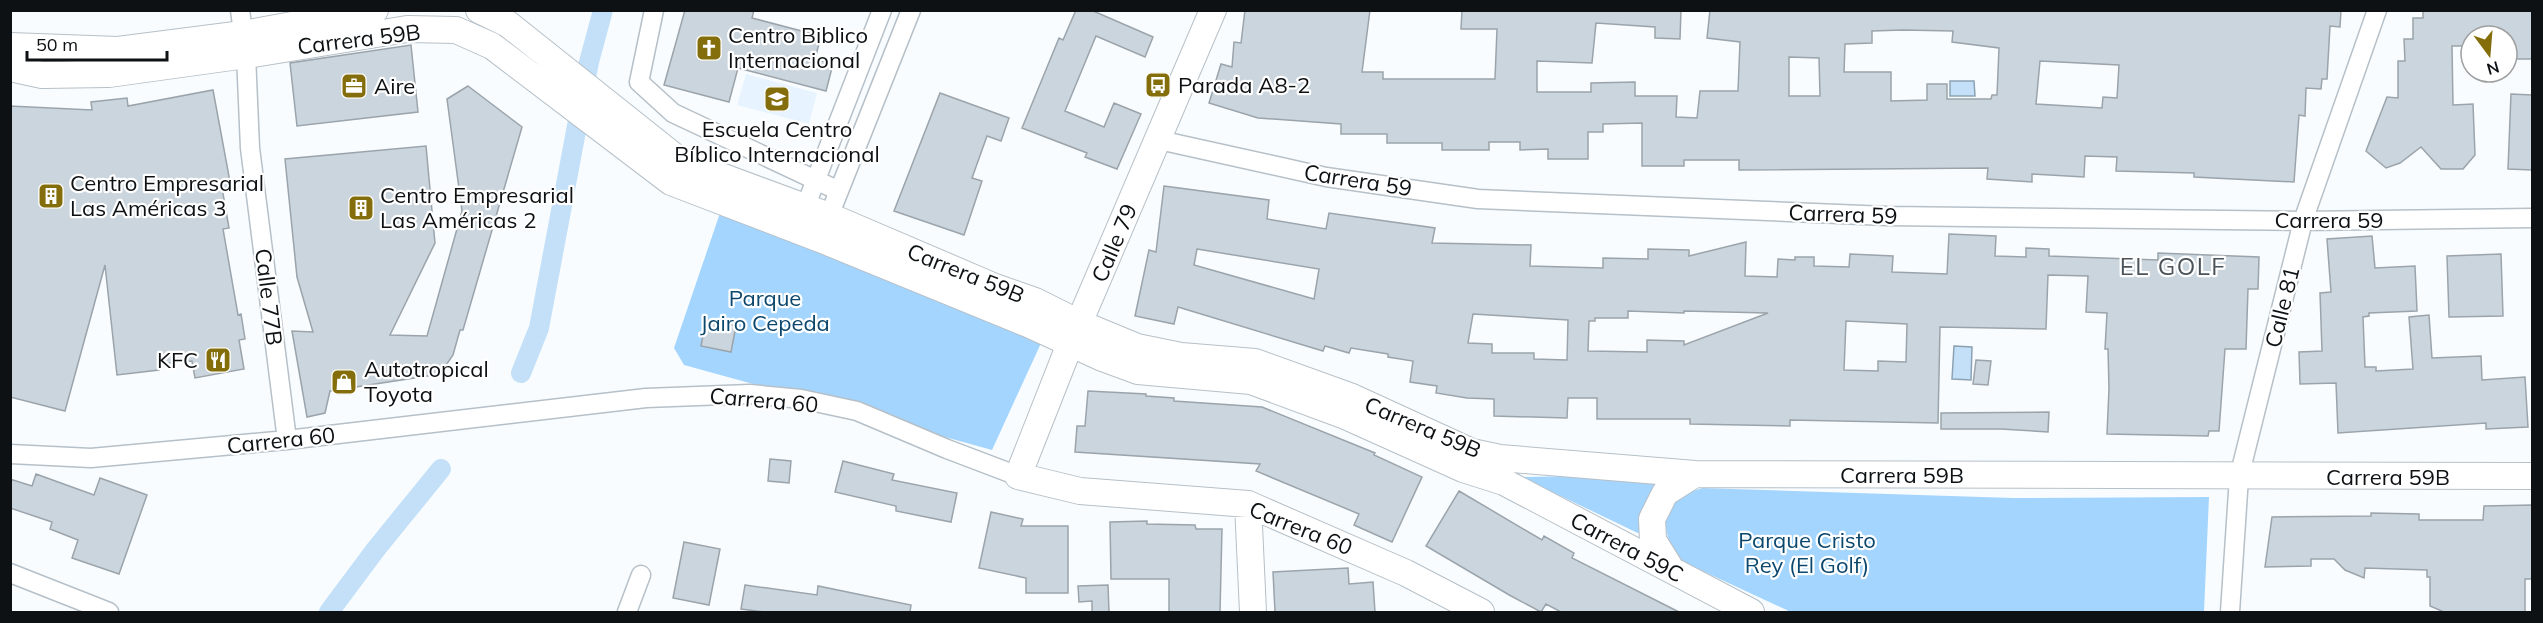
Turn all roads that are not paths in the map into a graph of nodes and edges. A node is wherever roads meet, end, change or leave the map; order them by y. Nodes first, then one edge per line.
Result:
1 (375, 10) edge
2 (479, 10) edge
3 (654, 10) edge
4 (882, 10) edge
5 (911, 10) edge
6 (1213, 10) edge
7 (2377, 10) edge
8 (243, 33) edge
9 (18, 44) edge
10 (10, 68) edge
11 (557, 79) junction
12 (1159, 140) junction
13 (817, 182) junction
14 (839, 191) junction
15 (801, 218) junction
16 (2532, 218) edge
17 (2303, 221) junction
18 (825, 227) junction
19 (1074, 334) junction
20 (1348, 406) junction
21 (286, 440) junction
22 (10, 454) edge
23 (1695, 474) junction
24 (1018, 476) junction
25 (2532, 476) edge
26 (2239, 477) junction
27 (1504, 482) joint
28 (1248, 504) junction
29 (1672, 570) junction
30 (10, 573) edge
31 (641, 575) dead end
32 (109, 612) edge
33 (627, 612) edge
34 (1253, 612) edge
35 (1481, 612) edge
36 (1751, 612) edge
37 (2230, 612) edge

1 - 8 street, Carrera 59B
2 - 11 street, Carrera 59B
3 - 13 street
4 - 13 street
5 - 14 street
6 - 12 street, Calle 79
7 - 17 street, Calle 81
8 - 9 street, Carrera 59B
8 - 10 street, Carrera 59B
8 - 11 street, Carrera 59B
8 - 21 street, Calle 77B
11 - 15 street, Carrera 59B
11 - 15 street, Carrera 59B
12 - 17 street, Carrera 59
12 - 19 street, Calle 79
13 - 14 street
13 - 15 street
14 - 18 street
15 - 18 street, Carrera 59B
16 - 17 street, Carrera 59
17 - 26 street, Calle 81
18 - 19 street, Carrera 59B
19 - 20 street, Carrera 59B
19 - 24 street, Calle 79
20 - 23 street, Carrera 59B
20 - 27 street, Carrera 59B
21 - 22 street, Carrera 60
21 - 24 street, Carrera 60
23 - 26 street, Carrera 59B
23 - 29 street
24 - 28 street, Carrera 60
25 - 26 street, Carrera 59B
26 - 37 street, Calle 81
27 - 29 street, Carrera 59C
28 - 34 street
28 - 35 street, Carrera 60
29 - 36 street, Carrera 59C
30 - 32 street
31 - 33 street

